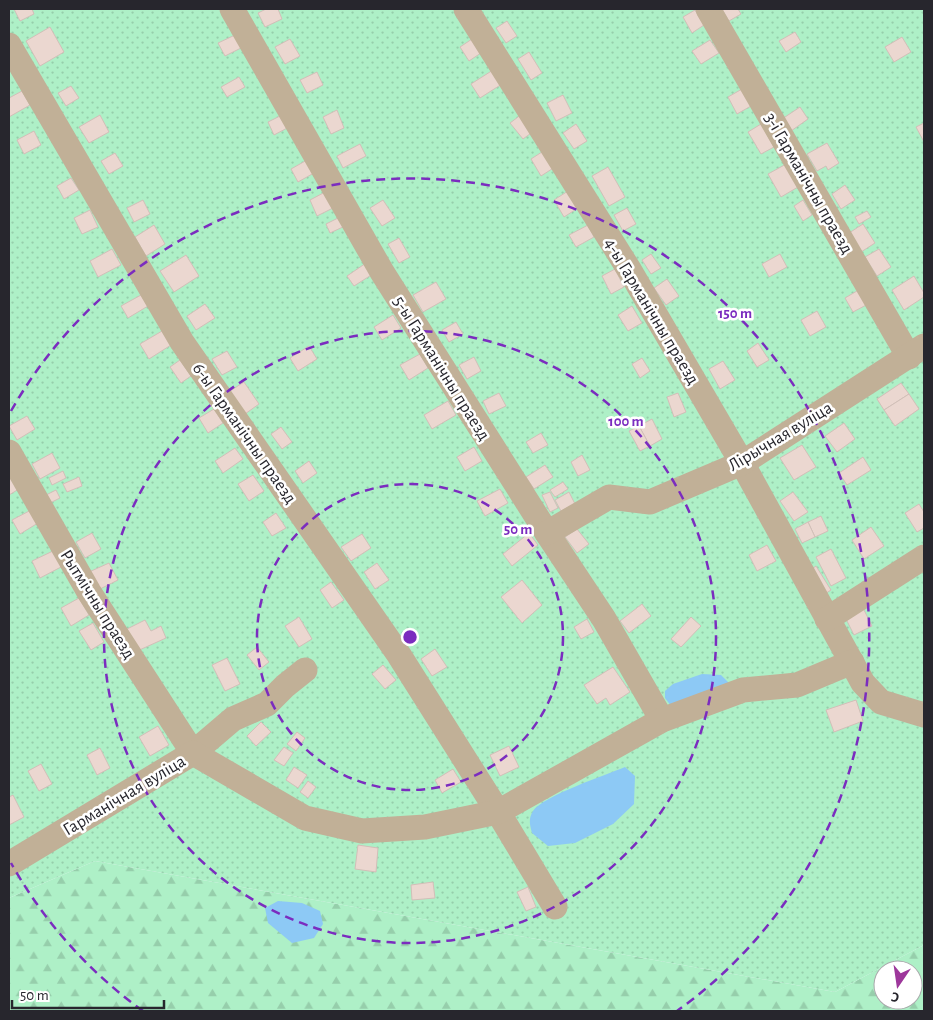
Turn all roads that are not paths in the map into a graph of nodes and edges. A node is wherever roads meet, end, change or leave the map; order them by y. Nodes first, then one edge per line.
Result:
1 (232, 9) edge
2 (466, 9) edge
3 (708, 9) edge
4 (9, 45) edge
5 (917, 352) edge
6 (9, 452) edge
7 (742, 463) junction
8 (547, 533) junction
9 (924, 556) edge
10 (827, 619) junction
11 (852, 662) junction
12 (305, 670) dead end
13 (924, 715) edge
14 (662, 720) junction
15 (193, 753) junction
16 (498, 812) junction
17 (10, 862) edge
18 (554, 907) dead end

1 - 8 lane, 5-ы Гарманічны праезд
2 - 7 lane, 4-ы Гарманічны праезд
3 - 5 lane, 3-і Гарманічны праезд
4 - 16 lane, 6-ы Гарманічны праезд
5 - 7 lane, Лірычная вуліца
6 - 15 lane, Рытмічны праезд
7 - 8 lane, Лірычная вуліца
7 - 10 lane, 4-ы Гарманічны праезд
8 - 14 lane, 5-ы Гарманічны праезд
9 - 10 lane
10 - 11 lane, 4-ы Гарманічны праезд
11 - 13 lane, 4-ы Гарманічны праезд
11 - 14 lane, Гарманічная вуліца
12 - 15 lane
14 - 16 lane, Гарманічная вуліца
15 - 16 lane, Гарманічная вуліца
15 - 17 lane, Гарманічная вуліца
16 - 18 lane, 6-ы Гарманічны праезд

